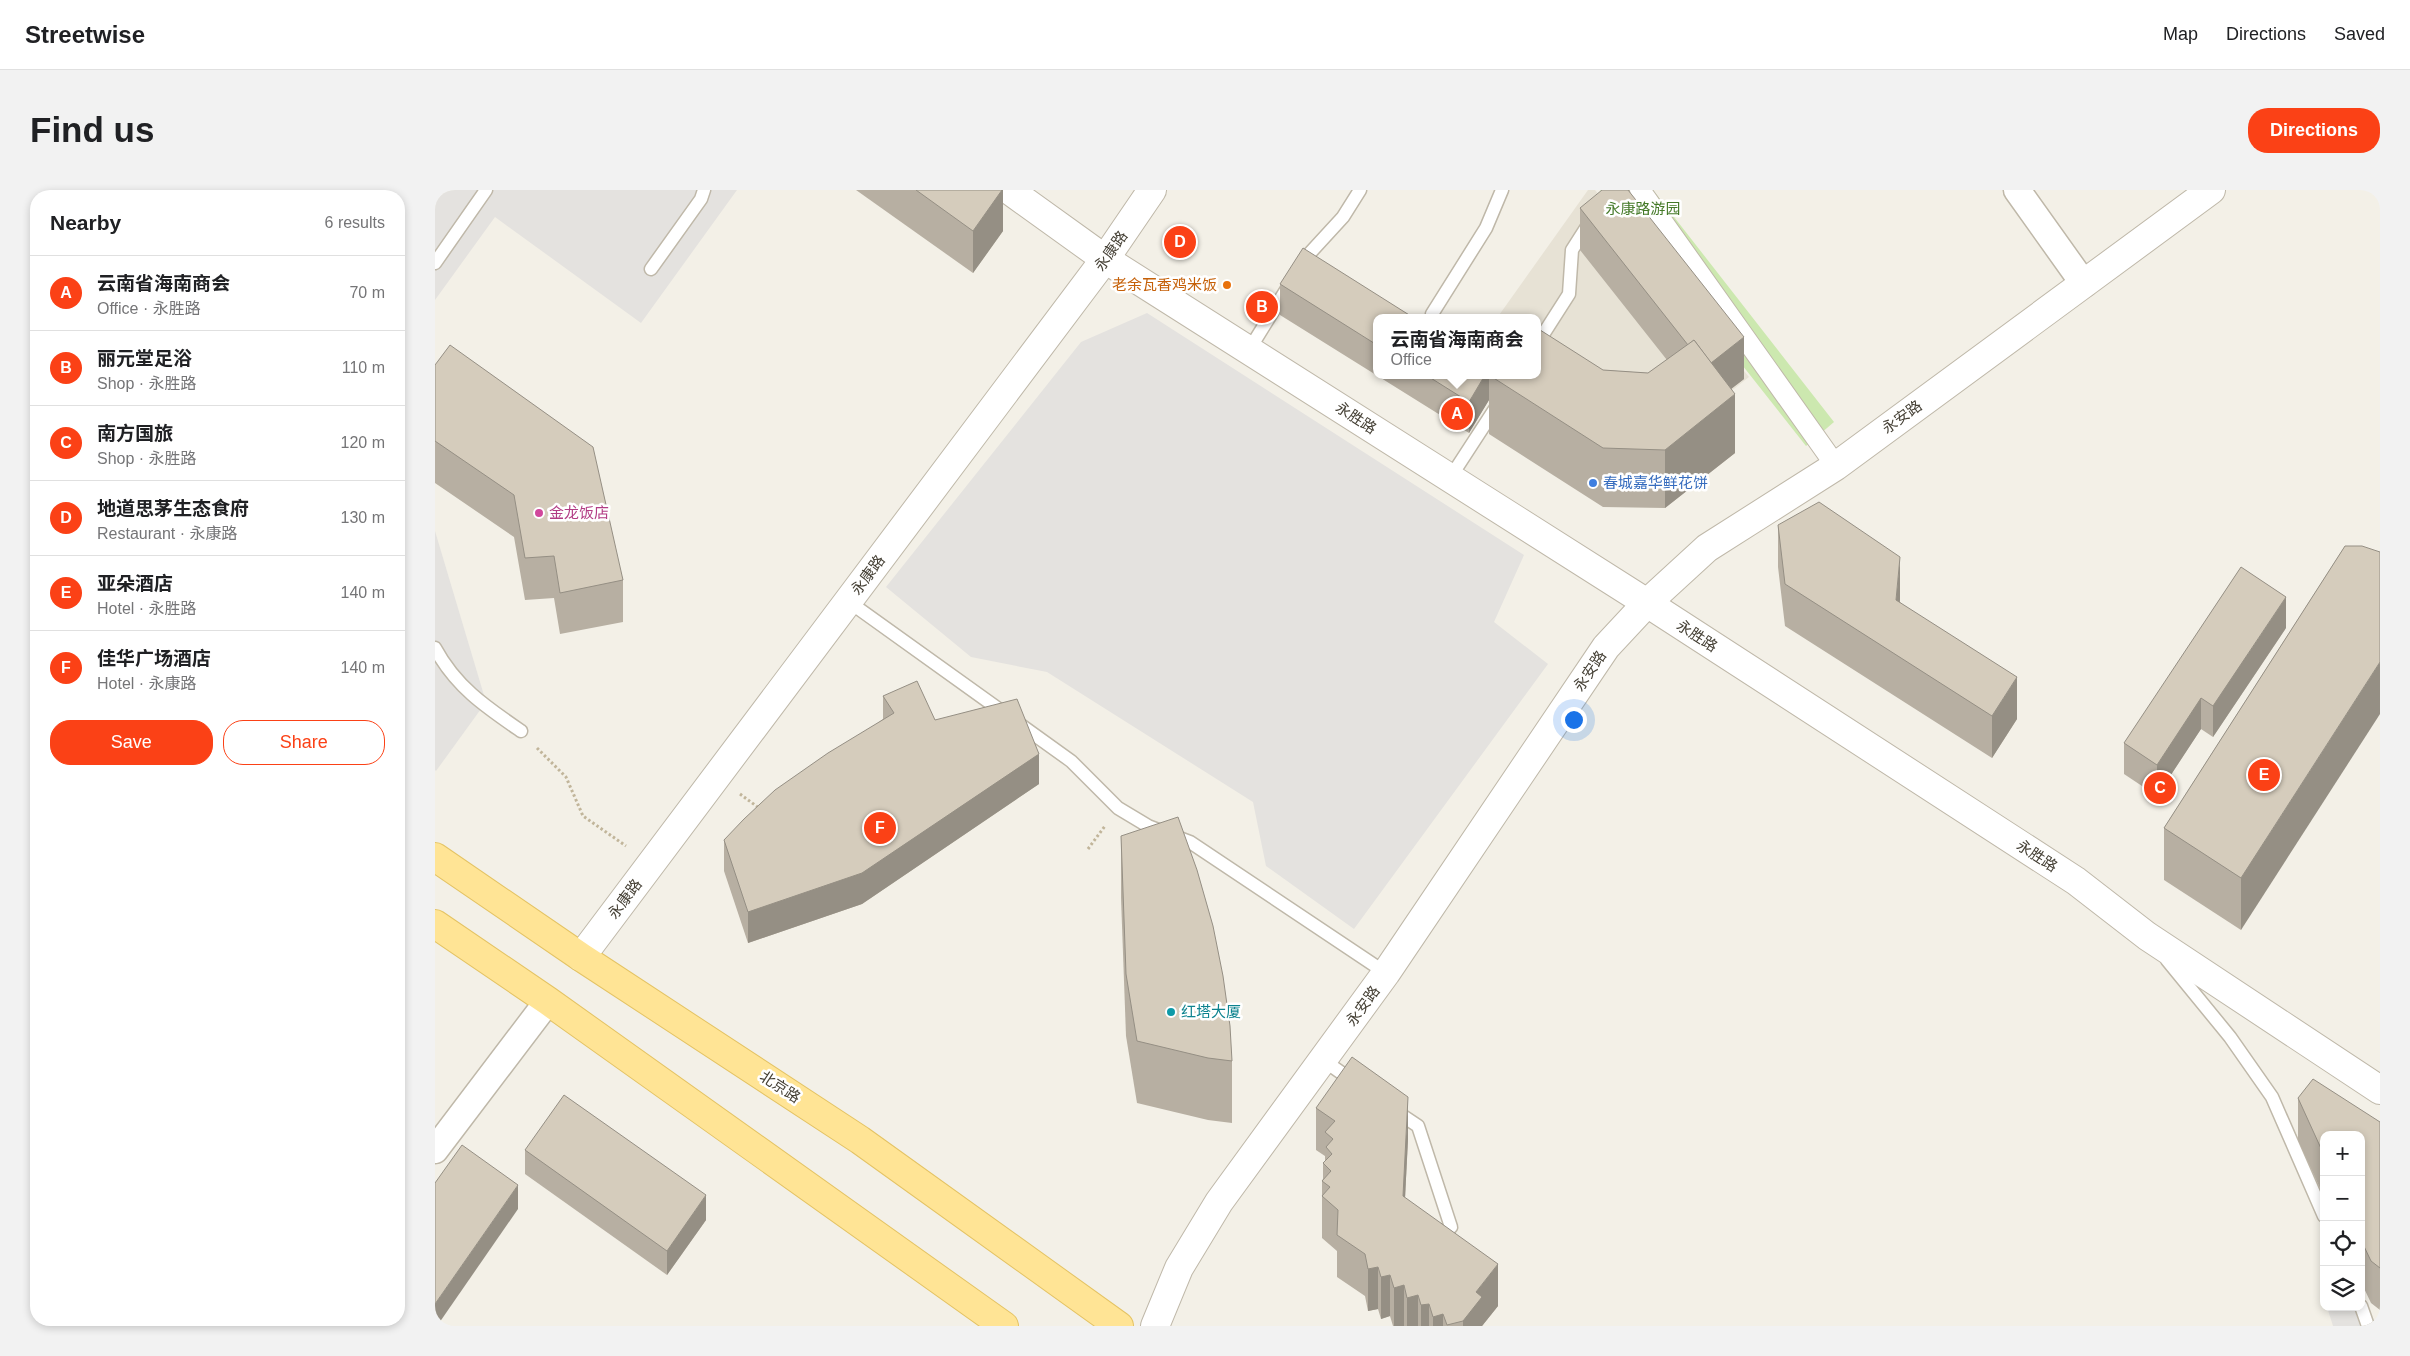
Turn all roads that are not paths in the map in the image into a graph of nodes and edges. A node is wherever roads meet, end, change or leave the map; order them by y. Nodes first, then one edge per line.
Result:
1 (486, 190) edge
2 (704, 190) edge
3 (1152, 190) edge
4 (1360, 190) edge
5 (1502, 190) edge
6 (1640, 190) edge
7 (2017, 190) edge
8 (2211, 190) edge
9 (1015, 192) edge
10 (1593, 218) edge
11 (1105, 260) junction
12 (435, 263) edge
13 (651, 269) dead end
14 (2084, 284) junction
15 (1432, 314) dead end
16 (1541, 338) edge
17 (1249, 350) junction
18 (1514, 379) edge
19 (1836, 466) junction
20 (1450, 478) junction
21 (848, 601) junction
22 (1647, 603) junction
23 (435, 648) edge
24 (521, 731) road end
25 (435, 857) edge
26 (435, 924) edge
27 (2147, 936) junction
28 (581, 957) junction
29 (1386, 973) junction
30 (548, 1001) junction
31 (1323, 1060) junction
32 (1361, 1086) edge
33 (2380, 1090) edge
34 (1382, 1101) edge
35 (435, 1150) edge
36 (2320, 1207) edge
37 (1451, 1227) dead end
38 (2363, 1311) edge
39 (1004, 1326) edge
40 (1119, 1326) edge
41 (1155, 1326) edge
42 (2368, 1326) edge

1 - 12 lane
2 - 13 lane
3 - 11 street, 永康路
4 - 17 lane
5 - 15 lane
6 - 19 street
7 - 14 street
8 - 14 street, 永安路
9 - 11 street, 永胜路
10 - 16 lane
11 - 17 street, 永胜路
11 - 21 street, 永康路
14 - 19 street, 永安路
17 - 20 street, 永胜路
18 - 20 lane
19 - 22 street, 永安路
20 - 22 street, 永胜路
21 - 28 street, 永康路
21 - 29 lane
22 - 27 street, 永胜路
22 - 29 street, 永安路
23 - 24 lane
25 - 28 main road, 北京路
26 - 30 main road
27 - 33 street, 永胜路
27 - 36 lane
28 - 40 main road, 北京路
29 - 31 street, 永安路
30 - 35 street
30 - 39 main road
31 - 32 lane
31 - 41 street, 永安路
34 - 37 lane
38 - 42 lane

